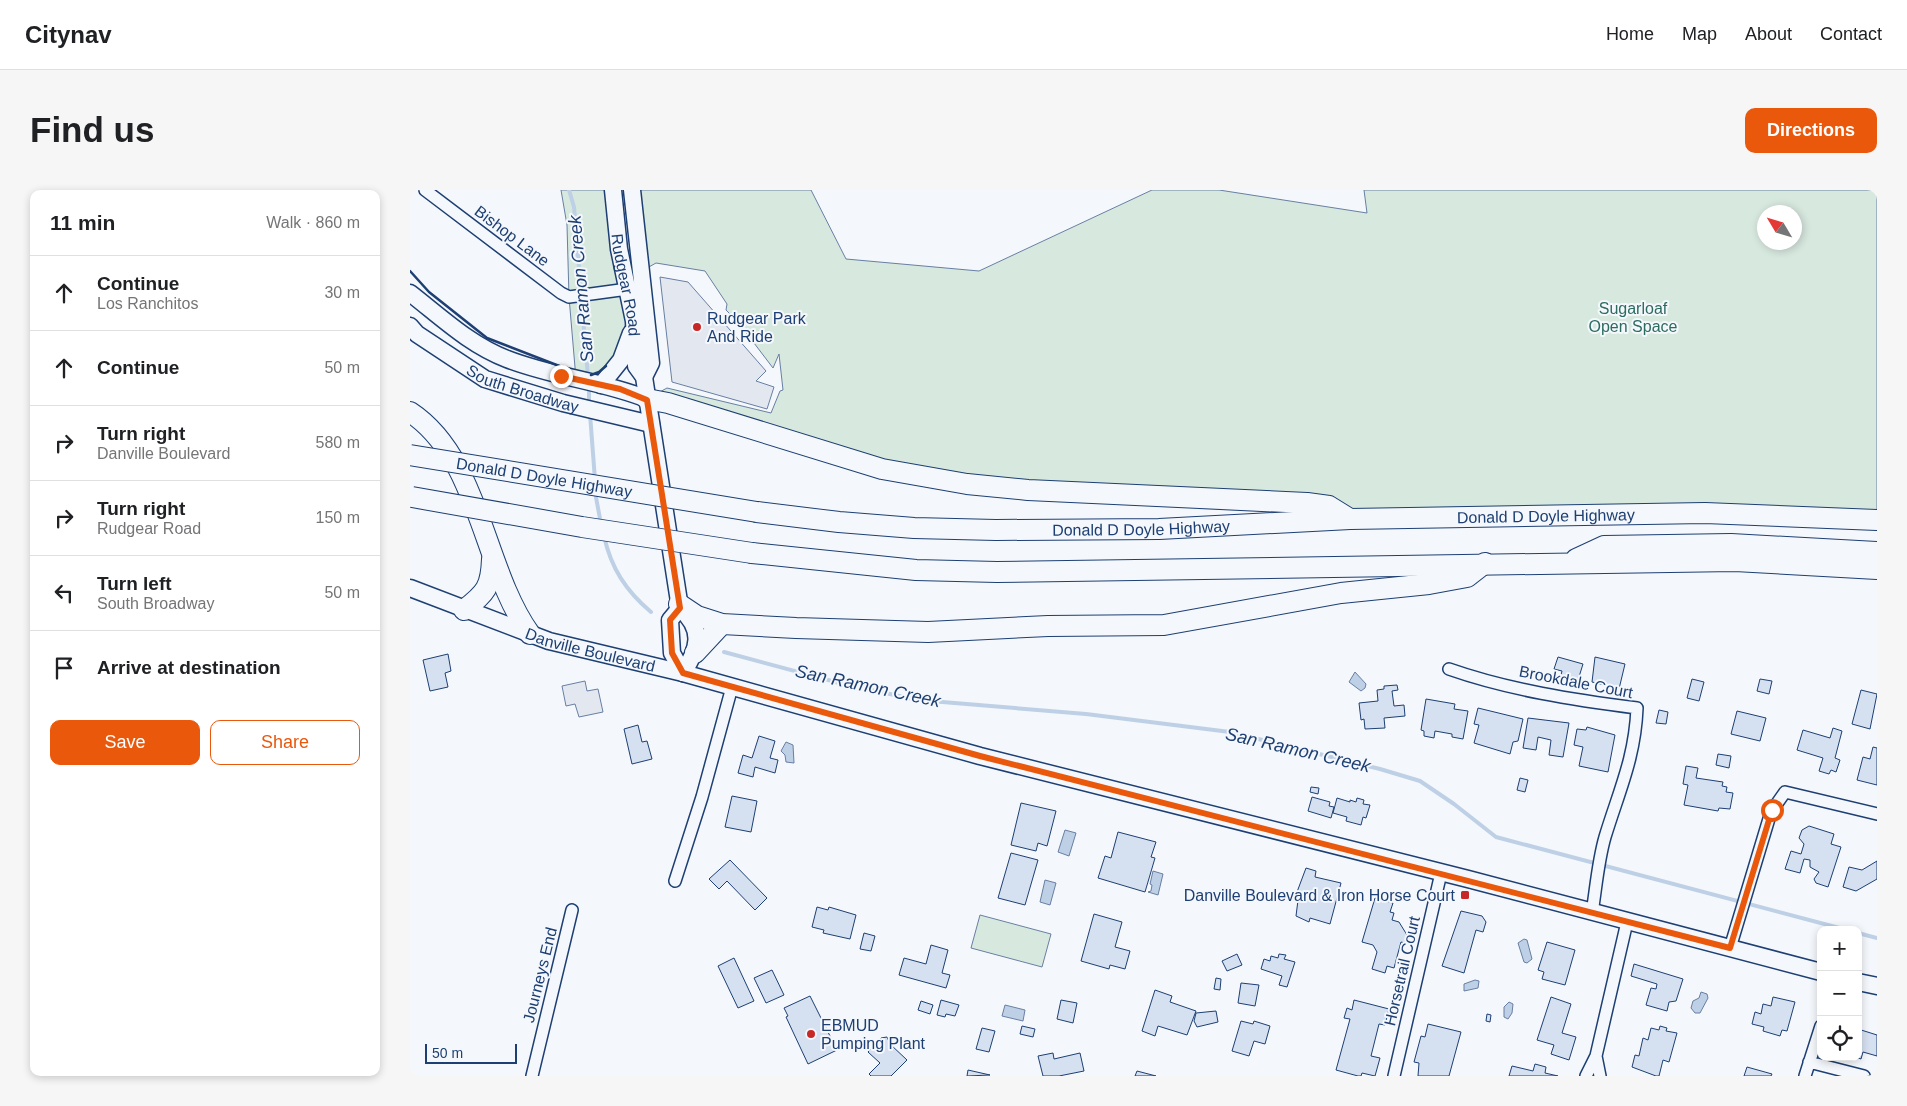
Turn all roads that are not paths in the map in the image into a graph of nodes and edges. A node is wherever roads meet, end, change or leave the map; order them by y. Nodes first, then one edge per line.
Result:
1 (425, 190) edge
2 (613, 190) edge
3 (632, 190) edge
4 (643, 286) junction
5 (626, 289) junction
6 (410, 293) edge
7 (640, 323) junction
8 (410, 326) edge
9 (601, 384) junction
10 (647, 400) junction
11 (410, 412) edge
12 (651, 424) junction
13 (410, 455) edge
14 (411, 497) edge
15 (1350, 519) junction
16 (1877, 520) edge
17 (492, 552) junction
18 (1877, 552) edge
19 (1570, 562) junction
20 (1485, 563) junction
21 (1877, 569) edge
22 (410, 588) edge
23 (680, 606) junction
24 (464, 610) junction
25 (722, 624) junction
26 (530, 634) junction
27 (695, 654) junction
28 (1449, 669) dead end
29 (683, 673) junction
30 (732, 687) junction
31 (1877, 814) edge
32 (1441, 873) junction
33 (675, 881) dead end
34 (572, 910) dead end
35 (1592, 913) junction
36 (1627, 922) junction
37 (1730, 948) junction
38 (1817, 971) edge
39 (1862, 983) edge
40 (1877, 986) edge
41 (1817, 1038) edge
42 (1596, 1056) junction
43 (1809, 1062) junction
44 (532, 1076) edge
45 (1394, 1076) edge
46 (1586, 1076) edge
47 (1600, 1076) edge
48 (1805, 1076) edge
49 (1864, 1076) edge

1 - 5 street, Bishop Lane
2 - 5 main road, Rudgear Road
3 - 4 main road, Rudgear Road
4 - 5 street, Bishop Lane
4 - 7 main road, Rudgear Road
5 - 7 main road, Rudgear Road
6 - 9 main road, South Broadway
7 - 9 main road
7 - 10 main road, Rudgear Road
8 - 12 main road, South Broadway
9 - 10 main road, South Broadway
10 - 12 main road, Rudgear Road
10 - 15 highway
11 - 17 highway
12 - 23 main road, Rudgear Road
13 - 15 highway, Donald D Doyle Highway, bridge
14 - 20 highway, bridge
15 - 16 highway, Donald D Doyle Highway
17 - 24 highway
17 - 26 highway
18 - 19 highway
19 - 20 highway
19 - 21 highway
20 - 25 highway
22 - 24 main road, Danville Boulevard
23 - 25 highway
23 - 27 main road, Rudgear Road
23 - 29 main road
24 - 26 main road, Danville Boulevard
25 - 27 highway
26 - 29 main road, Danville Boulevard
27 - 29 main road, Rudgear Road
28 - 35 street, Brookdale Court
29 - 30 main road, Danville Boulevard
30 - 32 main road, Danville Boulevard
30 - 33 street
31 - 37 street
32 - 35 main road, Danville Boulevard
32 - 45 street, Horsetrail Court
34 - 44 street, Journeys End
35 - 36 main road, Danville Boulevard
36 - 37 main road, Danville Boulevard
36 - 42 street
37 - 38 main road, Danville Boulevard
39 - 40 main road
41 - 43 street
42 - 46 street
42 - 47 street
43 - 48 street
43 - 49 street

